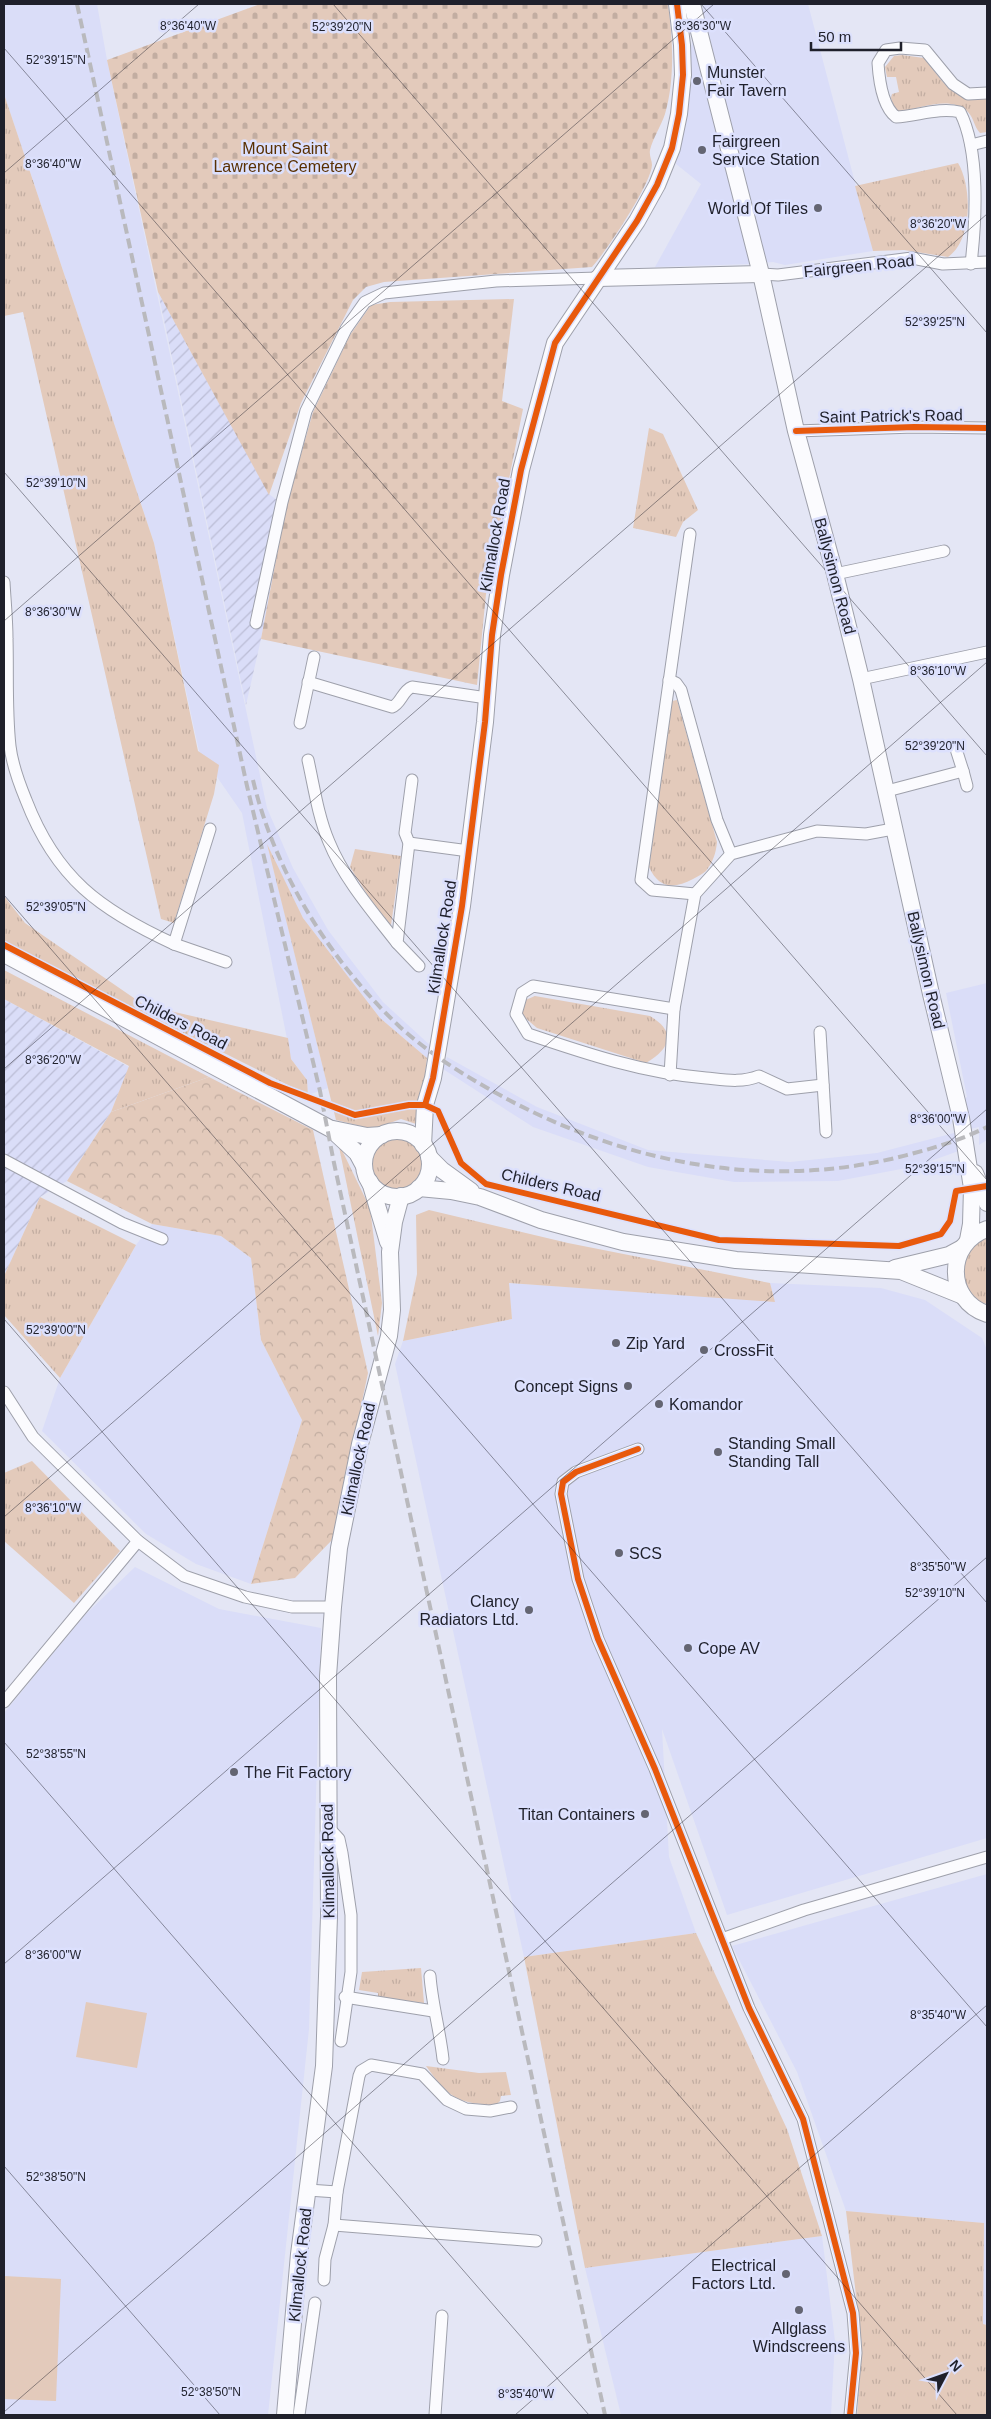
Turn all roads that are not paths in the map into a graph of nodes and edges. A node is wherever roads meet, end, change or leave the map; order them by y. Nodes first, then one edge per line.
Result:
1 (677, 4) edge
2 (692, 4) edge
3 (987, 94) edge
4 (987, 141) edge
5 (971, 145) junction
6 (987, 262) edge
7 (971, 264) junction
8 (761, 274) junction
9 (598, 278) junction
10 (987, 428) edge
11 (796, 431) junction
12 (690, 534) dead end
13 (944, 550) dead end
14 (835, 574) junction
15 (4, 582) edge
16 (256, 623) dead end
17 (987, 652) edge
18 (314, 657) dead end
19 (861, 679) junction
20 (669, 680) junction
21 (308, 682) junction
22 (487, 698) junction
23 (300, 723) dead end
24 (7, 748) edge
25 (956, 749) dead end
26 (308, 760) dead end
27 (963, 771) junction
28 (412, 780) dead end
29 (967, 786) dead end
30 (887, 791) junction
31 (210, 828) dead end
32 (893, 829) junction
33 (409, 843) junction
34 (470, 851) junction
35 (731, 854) junction
36 (695, 894) junction
37 (174, 944) junction
38 (397, 944) junction
39 (4, 954) edge
40 (226, 962) dead end
41 (418, 966) dead end
42 (674, 1009) junction
43 (820, 1032) dead end
44 (670, 1075) junction
45 (823, 1085) junction
46 (331, 1129) junction
47 (826, 1132) dead end
48 (382, 1135) junction
49 (967, 1150) junction
50 (426, 1151) junction
51 (4, 1160) edge
52 (364, 1166) junction
53 (370, 1182) junction
54 (419, 1188) junction
55 (400, 1196) junction
56 (480, 1197) junction
57 (987, 1203) edge
58 (987, 1229) edge
59 (162, 1239) dead end
60 (965, 1244) junction
61 (390, 1252) junction
62 (886, 1269) junction
63 (962, 1296) junction
64 (987, 1314) edge
65 (4, 1392) edge
66 (638, 1449) dead end
67 (138, 1541) junction
68 (333, 1607) junction
69 (4, 1702) edge
70 (327, 1826) junction
71 (987, 1857) edge
72 (351, 1915) junction
73 (329, 1916) junction
74 (722, 1939) junction
75 (430, 1976) dead end
76 (345, 1997) junction
77 (433, 2011) junction
78 (341, 2041) dead end
79 (443, 2059) dead end
80 (511, 2107) dead end
81 (308, 2190) junction
82 (337, 2192) junction
83 (334, 2225) junction
84 (536, 2240) dead end
85 (324, 2280) dead end
86 (315, 2303) dead end
87 (442, 2316) dead end
88 (293, 2410) edge
89 (435, 2415) edge
90 (850, 2415) edge

1 - 9 main road, Kilmallock Road
2 - 8 main road, Ballysimon Road
3 - 5 street
4 - 5 street
5 - 7 street
6 - 7 street, Fairgreen Road
7 - 8 street, Fairgreen Road
8 - 9 main road
8 - 11 main road, Ballysimon Road
9 - 16 street
9 - 22 main road, Kilmallock Road
10 - 11 street, Saint Patrick's Road
11 - 14 main road, Ballysimon Road
12 - 20 street
13 - 14 street
14 - 19 main road, Ballysimon Road
15 - 24 street
17 - 19 street
18 - 21 street
19 - 30 main road, Ballysimon Road
20 - 35 street
20 - 36 street
21 - 22 street
21 - 23 street
22 - 34 main road, Kilmallock Road
24 - 37 street
25 - 27 street
26 - 38 street
27 - 29 street
27 - 30 street
28 - 33 street
30 - 32 main road, Ballysimon Road
31 - 37 street
32 - 35 street
32 - 49 main road, Ballysimon Road
33 - 34 street
33 - 38 street
34 - 50 main road, Kilmallock Road
35 - 36 street
36 - 42 street
37 - 40 street
38 - 41 street
39 - 46 main road, Childers Road
42 - 44 street
42 - 44 street
43 - 45 street
44 - 45 street
45 - 47 street
46 - 48 main road, Childers Road
46 - 52 main road, Childers Road
48 - 50 main road
48 - 52 main road
49 - 57 main road, Ballysimon Road
49 - 60 main road, Ballysimon Road
50 - 54 main road
50 - 56 main road, Childers Road
51 - 59 street
52 - 53 main road
53 - 55 main road
53 - 61 main road, Kilmallock Road
54 - 55 main road
54 - 56 main road, Childers Road
55 - 61 main road, Kilmallock Road
56 - 62 main road, Childers Road
58 - 60 main road, Childers Road
60 - 62 main road, Childers Road
60 - 63 main road, Ballysimon Road
61 - 68 main road, Kilmallock Road
62 - 63 main road, Childers Road
63 - 64 main road, Childers Road
65 - 67 street
66 - 74 street
67 - 68 street
67 - 69 street
68 - 70 main road, Kilmallock Road
70 - 72 street
70 - 73 main road, Kilmallock Road
71 - 74 street
72 - 73 street
72 - 76 street
73 - 81 main road, Kilmallock Road
74 - 90 street
75 - 77 street
76 - 77 street
76 - 78 street
77 - 79 street
80 - 82 street
81 - 82 street
81 - 88 main road, Kilmallock Road
82 - 83 street
83 - 84 street
83 - 85 street
86 - 88 street
87 - 89 street

